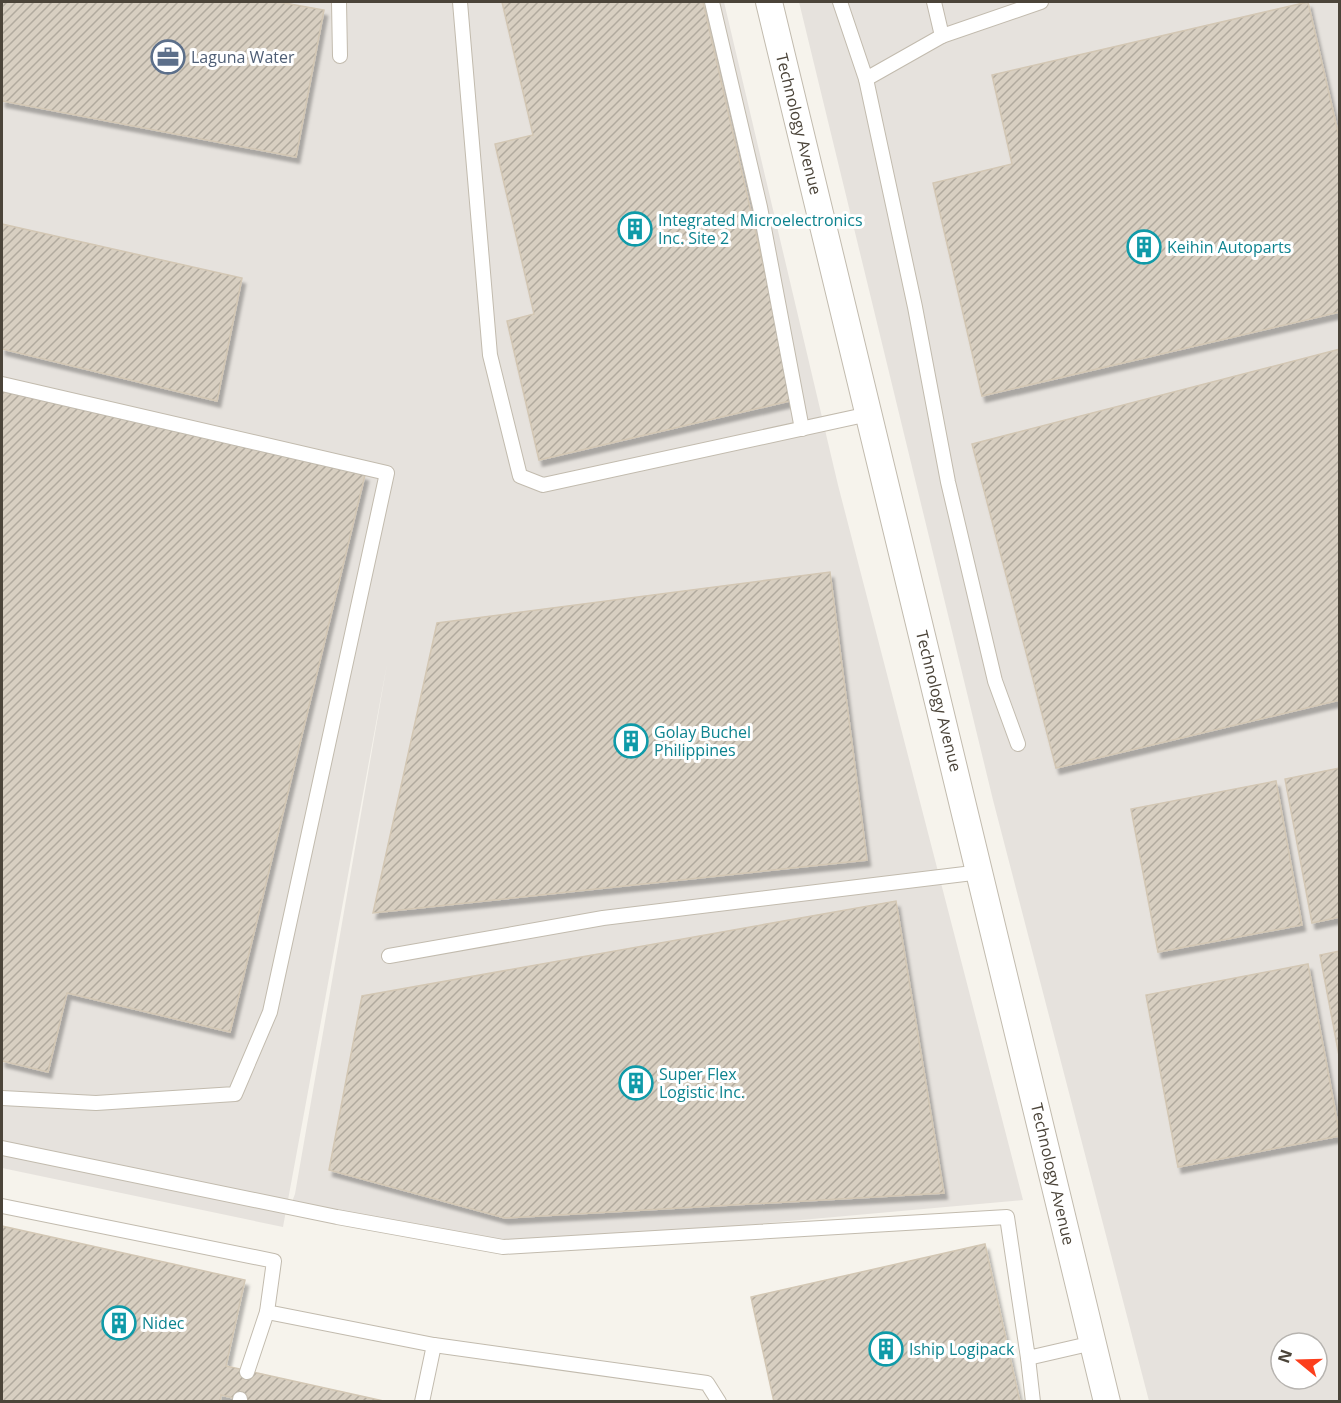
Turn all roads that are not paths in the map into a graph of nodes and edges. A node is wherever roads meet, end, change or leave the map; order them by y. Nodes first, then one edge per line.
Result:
1 (339, 2) edge
2 (460, 2) edge
3 (712, 2) edge
4 (769, 2) edge
5 (840, 2) edge
6 (933, 2) edge
7 (1041, 2) edge
8 (942, 36) junction
9 (340, 56) dead end
10 (867, 79) junction
11 (2, 384) edge
12 (869, 414) junction
13 (802, 429) junction
14 (1018, 744) dead end
15 (981, 872) junction
16 (389, 956) dead end
17 (2, 1098) edge
18 (2, 1148) edge
19 (2, 1206) edge
20 (267, 1312) junction
21 (1093, 1343) junction
22 (434, 1345) junction
23 (1028, 1358) junction
24 (248, 1372) dead end
25 (422, 1401) edge
26 (719, 1401) edge
27 (1033, 1401) edge
28 (1107, 1401) edge

1 - 9 lane
2 - 13 lane
3 - 13 lane
4 - 12 street, Technology Avenue
5 - 10 lane
6 - 8 lane
7 - 8 lane
8 - 10 lane
10 - 14 lane
11 - 17 lane
12 - 13 lane
12 - 15 street, Technology Avenue
15 - 16 lane
15 - 21 street, Technology Avenue
18 - 23 lane
19 - 20 lane
20 - 22 lane
20 - 24 lane
21 - 23 lane
21 - 28 street, Technology Avenue
22 - 25 lane
22 - 26 lane
23 - 27 lane

